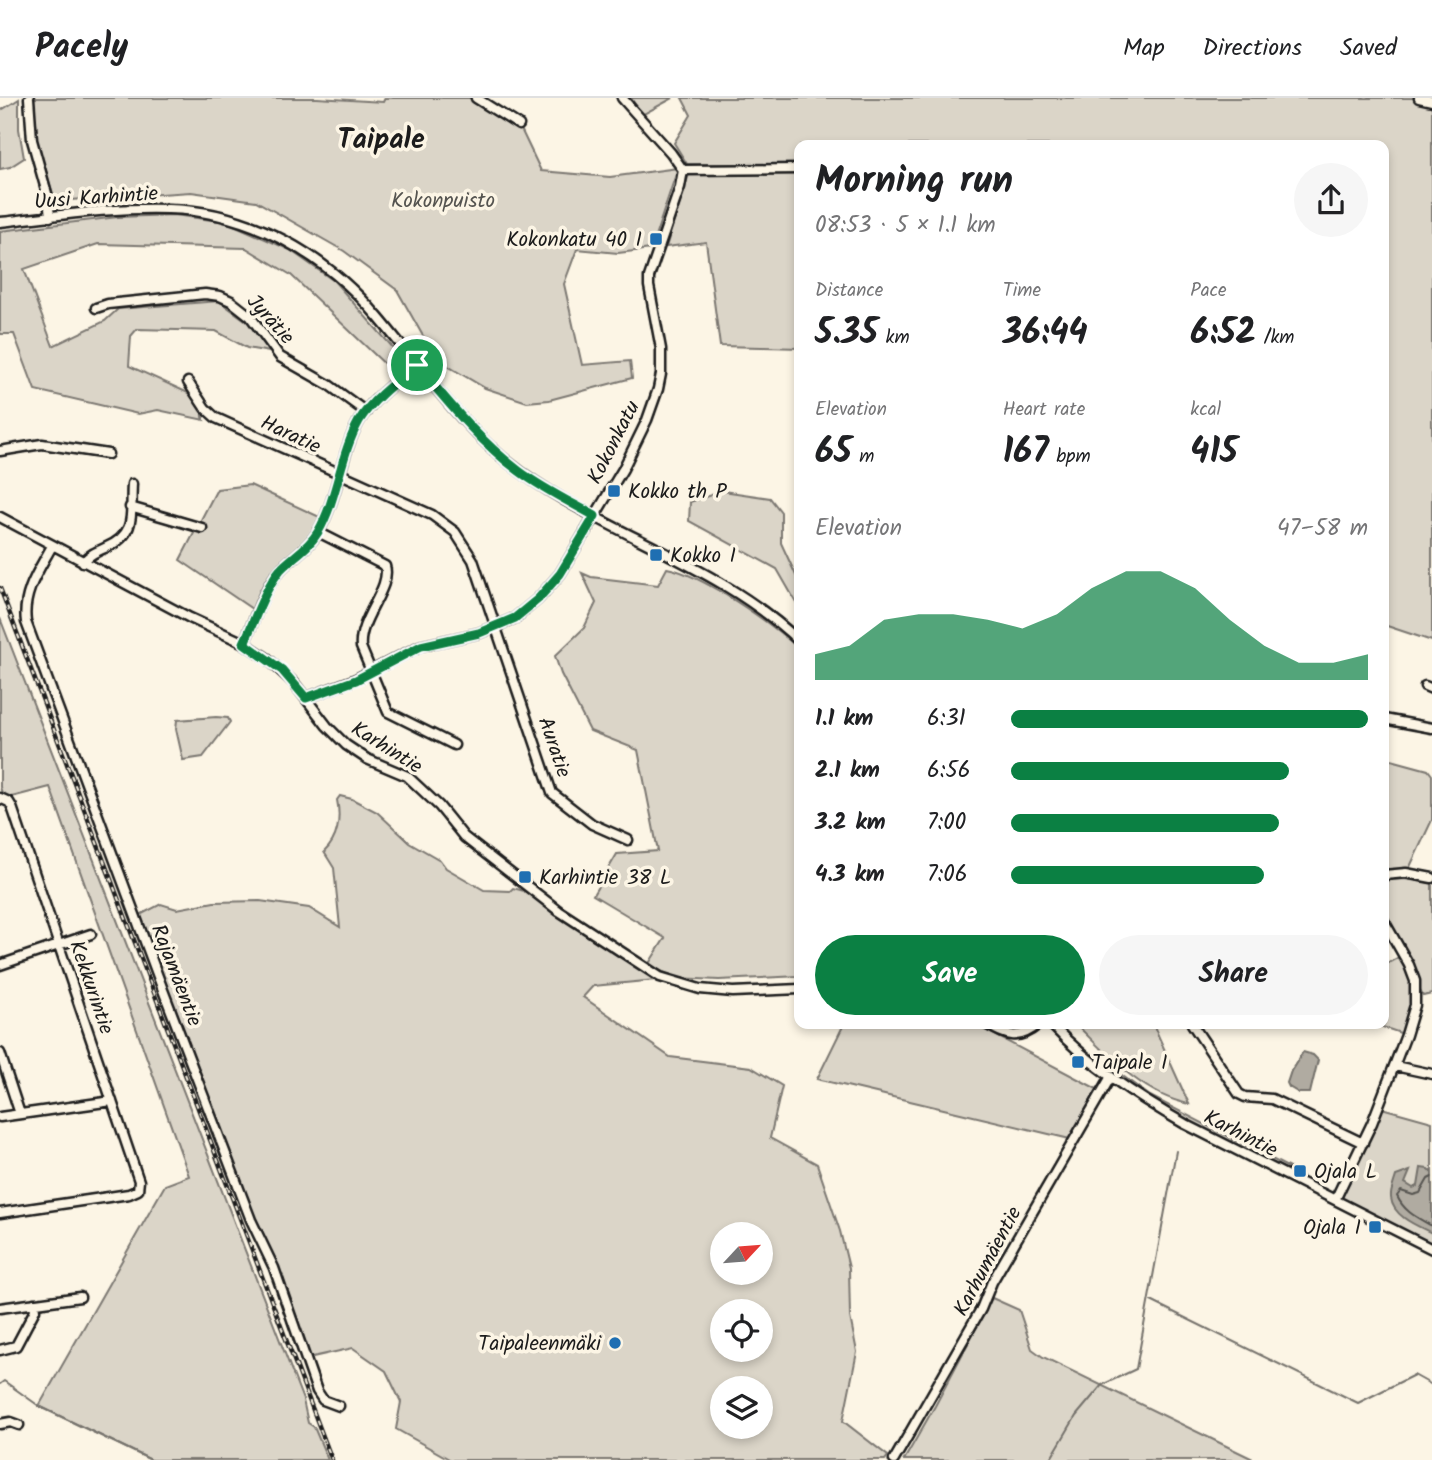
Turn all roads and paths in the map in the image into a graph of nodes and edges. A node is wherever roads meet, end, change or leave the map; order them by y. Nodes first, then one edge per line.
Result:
1 (29, 98) edge
2 (476, 98) edge
3 (622, 98) edge
4 (1419, 98) edge
5 (1432, 101) edge
6 (519, 125) dead end
7 (794, 169) edge
8 (683, 170) junction
9 (50, 217) junction
10 (0, 222) edge
11 (96, 308) dead end
12 (417, 365) junction
13 (187, 382) dead end
14 (366, 412) junction
15 (0, 451) edge
16 (108, 454) dead end
17 (341, 476) junction
18 (132, 484) dead end
19 (130, 507) junction
20 (595, 516) junction
21 (0, 517) edge
22 (202, 528) dead end
23 (318, 532) junction
24 (52, 546) junction
25 (83, 562) junction
26 (496, 626) junction
27 (794, 637) edge
28 (244, 643) junction
29 (371, 672) junction
30 (306, 698) junction
31 (1389, 720) edge
32 (1432, 728) edge
33 (454, 745) dead end
34 (2, 799) edge
35 (628, 840) dead end
36 (1389, 875) edge
37 (1432, 878) edge
38 (1389, 930) edge
39 (91, 934) dead end
40 (59, 945) junction
41 (0, 965) edge
42 (794, 989) edge
43 (996, 1029) edge
44 (1032, 1029) edge
45 (1056, 1029) edge
46 (1195, 1029) edge
47 (0, 1053) edge
48 (1395, 1066) junction
49 (1432, 1074) edge
50 (1110, 1078) junction
51 (112, 1101) junction
52 (20, 1114) junction
53 (0, 1117) edge
54 (1363, 1143) junction
55 (1335, 1200) junction
56 (0, 1213) edge
57 (1432, 1249) edge
58 (80, 1297) dead end
59 (34, 1303) junction
60 (0, 1308) edge
61 (0, 1350) edge
62 (339, 1406) dead end
63 (0, 1424) edge
64 (19, 1426) dead end
65 (894, 1460) edge

1 - 9 street
2 - 6 street
3 - 8 street
4 - 5 street
7 - 8 street
8 - 20 street, Kokonkatu
9 - 10 street, Uusi Karhintie
9 - 12 street, Uusi Karhintie
11 - 14 street, Jyrätie
12 - 14 street
12 - 20 street, Uusi Karhintie
13 - 17 street, Haratie
14 - 17 street
15 - 16 street
17 - 23 street
17 - 26 street, Haratie
18 - 19 street
19 - 22 street
19 - 25 street
20 - 26 street, Kokonkatu
20 - 27 street, Uusi Karhintie
21 - 24 street, Karhintie
23 - 28 street
23 - 29 street
24 - 25 street, Karhintie
24 - 62 street, Rajamäentie
25 - 28 street, Karhintie
26 - 29 street, Kokonkatu
26 - 35 street, Auratie
28 - 30 street, Karhintie
29 - 30 street, Kokonkatu
29 - 33 street
30 - 42 street, Karhintie
31 - 32 street
34 - 40 street, Kekkurintie
36 - 37 street
38 - 48 street
39 - 40 street
40 - 41 street
40 - 51 street, Kekkurintie
43 - 44 street
45 - 50 street, Karhintie
46 - 54 street
47 - 52 street
48 - 49 street
48 - 54 street
50 - 55 street, Karhintie
50 - 65 street, Karhumäentie
51 - 52 street
51 - 56 street, Kekkurintie
52 - 53 street
54 - 55 street
55 - 57 street, Karhintie
58 - 59 street
59 - 60 street
59 - 61 street
63 - 64 street

